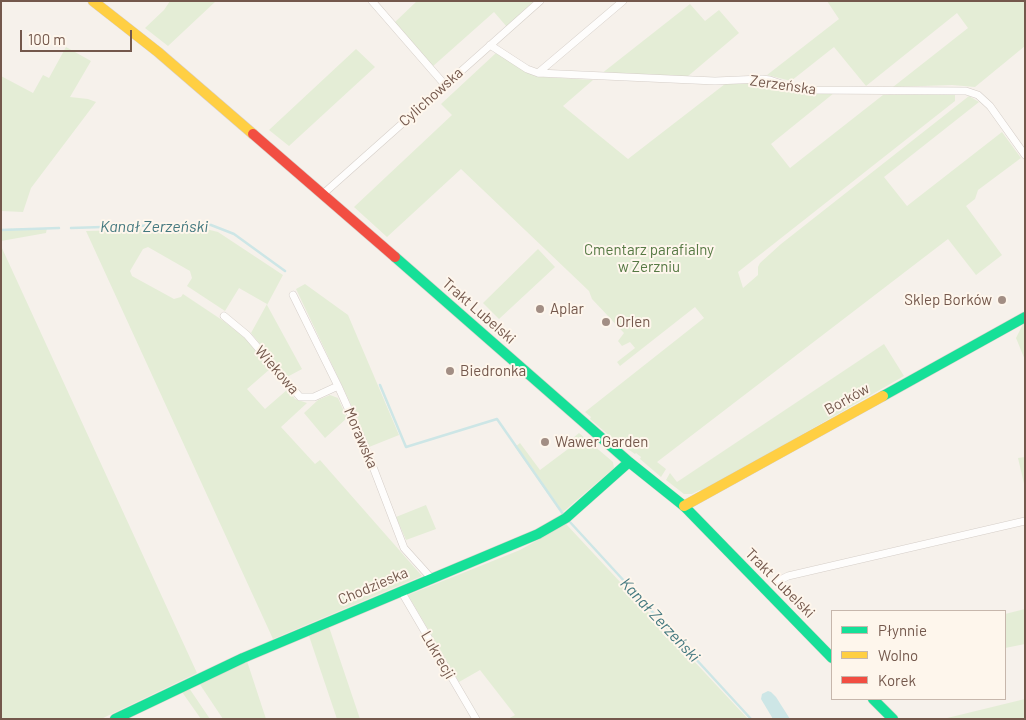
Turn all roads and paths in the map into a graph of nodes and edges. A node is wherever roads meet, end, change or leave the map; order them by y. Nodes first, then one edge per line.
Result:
1 (93, 1) edge
2 (372, 1) edge
3 (540, 1) edge
4 (623, 1) edge
5 (490, 45) junction
6 (538, 73) junction
7 (445, 85) junction
8 (1025, 155) edge
9 (323, 194) junction
10 (293, 295) dead end
11 (224, 316) dead end
12 (1025, 317) edge
13 (338, 386) junction
14 (628, 462) junction
15 (684, 506) junction
16 (1025, 521) edge
17 (431, 578) junction
18 (776, 582) dead end
19 (401, 591) junction
20 (831, 657) edge
21 (874, 700) edge
22 (115, 719) edge
23 (476, 719) edge
24 (893, 719) edge

1 - 9 street, Trakt Lubelski
2 - 7 street
3 - 5 street, Cylichowska
4 - 6 street
5 - 6 street, Zerzeńska
5 - 7 street, Cylichowska
6 - 8 street, Zerzeńska
7 - 9 street, Cylichowska
9 - 14 street, Trakt Lubelski
10 - 13 street, Morawska
11 - 13 street, Wiekowa
12 - 15 street, Borków
13 - 17 street, Morawska
14 - 15 street, Trakt Lubelski
14 - 17 street, Chodzieska
15 - 20 street, Trakt Lubelski
16 - 18 street
17 - 19 street, Chodzieska
19 - 22 street, Chodzieska
19 - 23 street, Lukrecji
21 - 24 street

